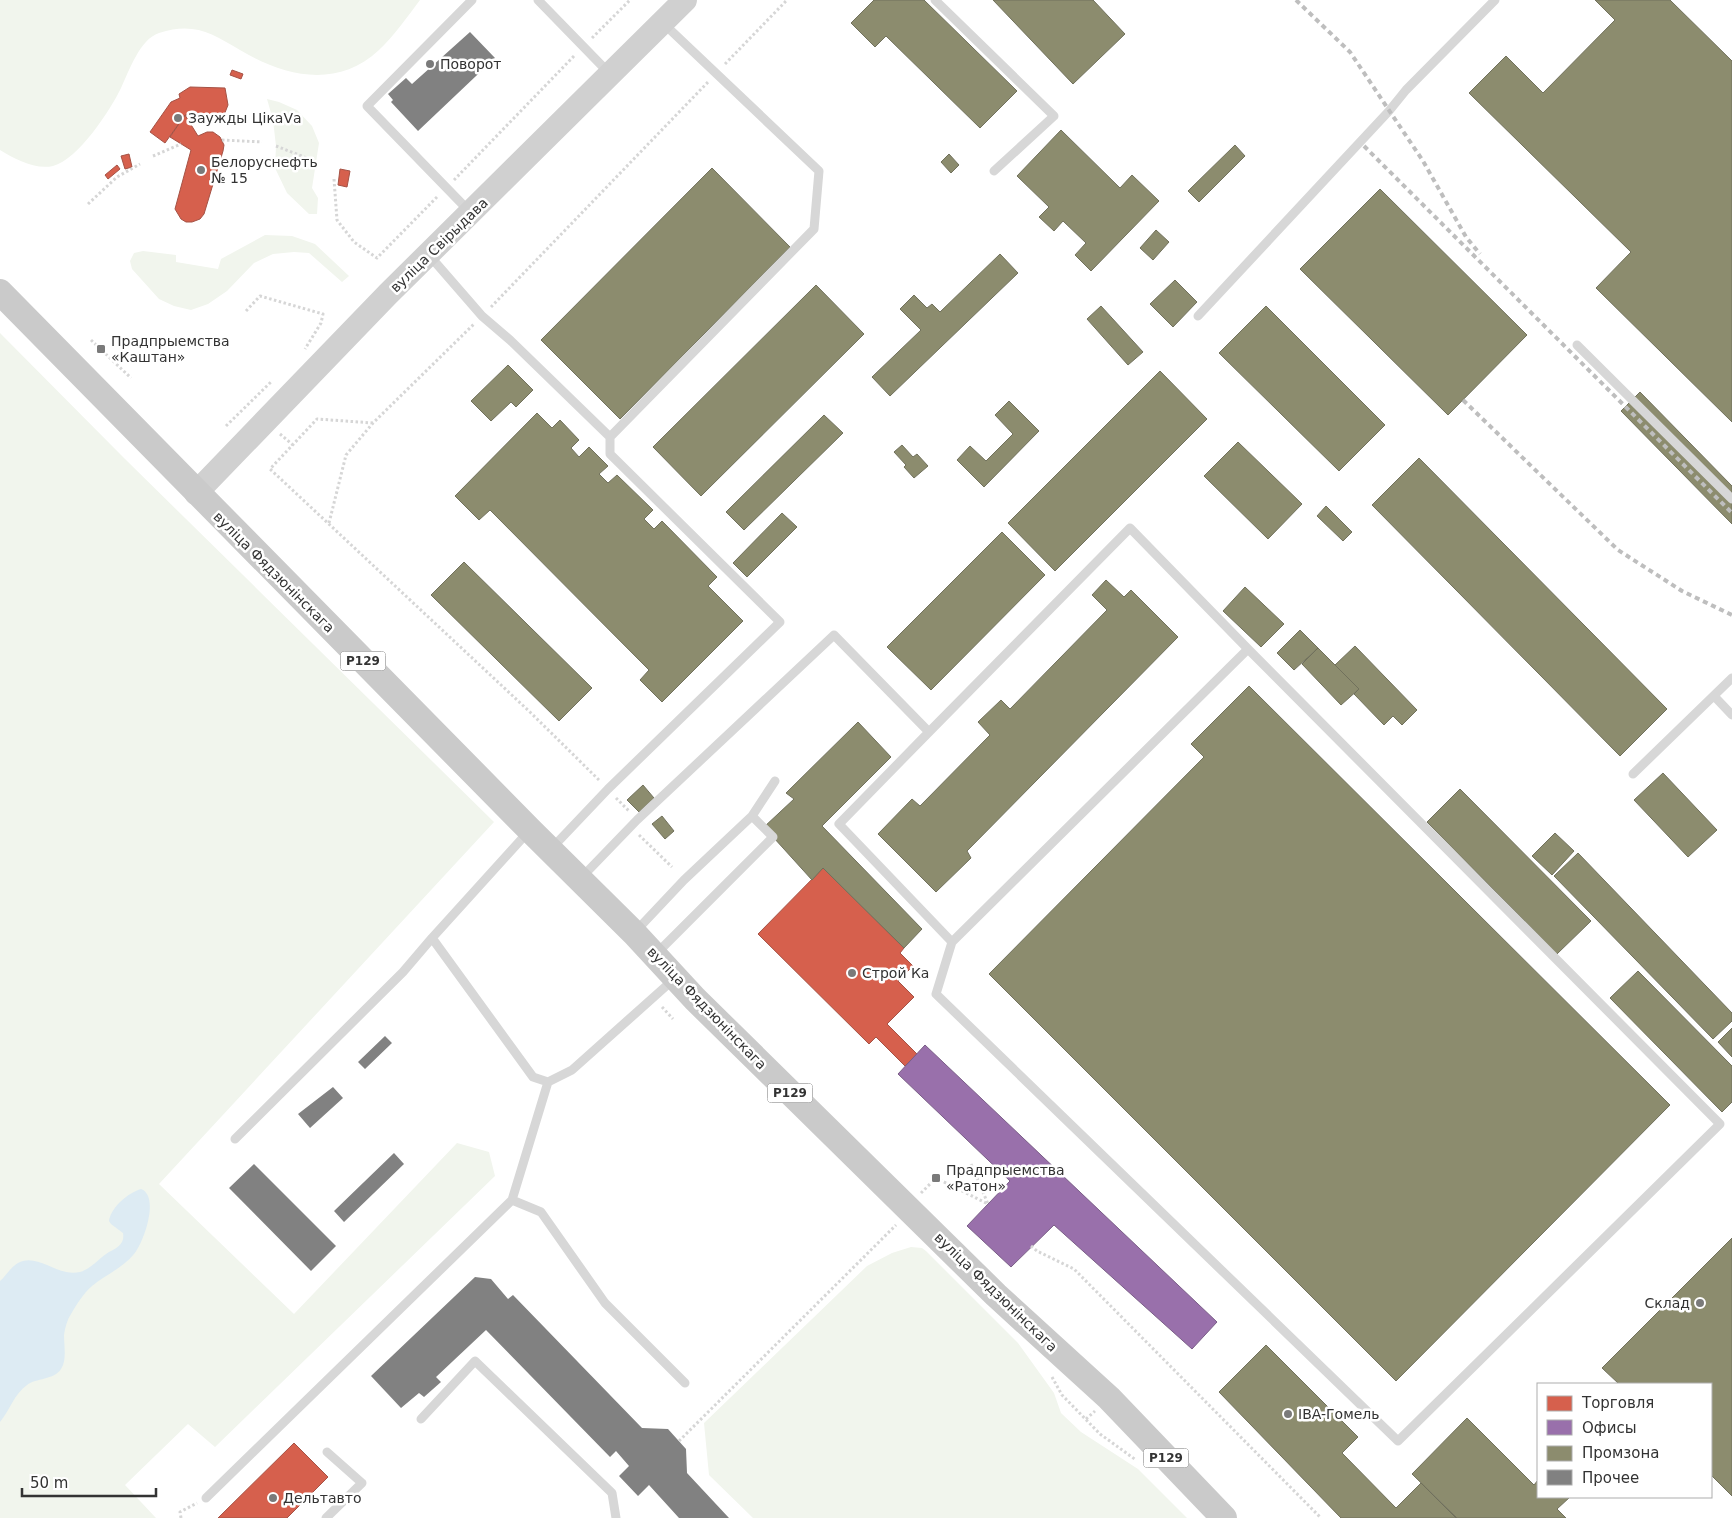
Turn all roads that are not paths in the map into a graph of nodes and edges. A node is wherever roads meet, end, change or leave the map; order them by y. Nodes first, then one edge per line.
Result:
1 (472, 0) edge
2 (538, 0) edge
3 (685, 0) edge
4 (935, 0) edge
5 (1494, 0) edge
6 (663, 22) junction
7 (610, 75) junction
8 (994, 171) dead end
9 (471, 213) junction
10 (429, 255) junction
11 (0, 292) edge
12 (1198, 316) dead end
13 (1577, 345) dead end
14 (610, 437) junction
15 (196, 493) junction
16 (1732, 499) edge
17 (1248, 649) junction
18 (1732, 678) edge
19 (1714, 696) junction
20 (1732, 715) edge
21 (929, 732) junction
22 (1633, 774) dead end
23 (775, 781) dead end
24 (752, 816) junction
25 (530, 830) junction
26 (550, 850) junction
27 (580, 879) junction
28 (634, 933) junction
29 (432, 938) junction
30 (952, 942) junction
31 (656, 955) junction
32 (676, 978) junction
33 (548, 1082) junction
34 (235, 1139) dead end
35 (512, 1200) junction
36 (685, 1383) dead end
37 (421, 1419) dead end
38 (328, 1452) dead end
39 (206, 1498) road end
40 (326, 1518) edge
41 (616, 1518) edge
42 (1224, 1518) edge

1 - 9 lane
2 - 7 lane
3 - 6 main road, вуліца Свірыдава
4 - 8 lane
5 - 12 lane
6 - 7 main road, вуліца Свірыдава
6 - 14 lane
7 - 9 main road, вуліца Свірыдава
9 - 10 main road, вуліца Свірыдава
10 - 14 lane
10 - 15 main road, вуліца Свірыдава
11 - 15 main road, Р129
13 - 16 lane
14 - 26 lane
15 - 25 main road, вуліца Фядзюнінскага / Р129
17 - 21 lane
17 - 30 lane
17 - 30 lane
18 - 19 lane
19 - 20 lane
19 - 22 lane
21 - 27 lane
21 - 30 lane
23 - 24 lane
24 - 28 lane
24 - 31 lane
25 - 26 main road, вуліца Фядзюнінскага / Р129
25 - 29 lane
26 - 27 main road, вуліца Фядзюнінскага / Р129
27 - 28 main road, вуліца Фядзюнінскага / Р129
28 - 31 main road, вуліца Фядзюнінскага / Р129
29 - 33 lane
29 - 34 lane
31 - 32 main road, вуліца Фядзюнінскага / Р129
32 - 33 lane
32 - 42 main road, вуліца Фядзюнінскага / Р129
33 - 35 lane
35 - 36 lane
35 - 39 lane
37 - 41 lane
38 - 40 lane

